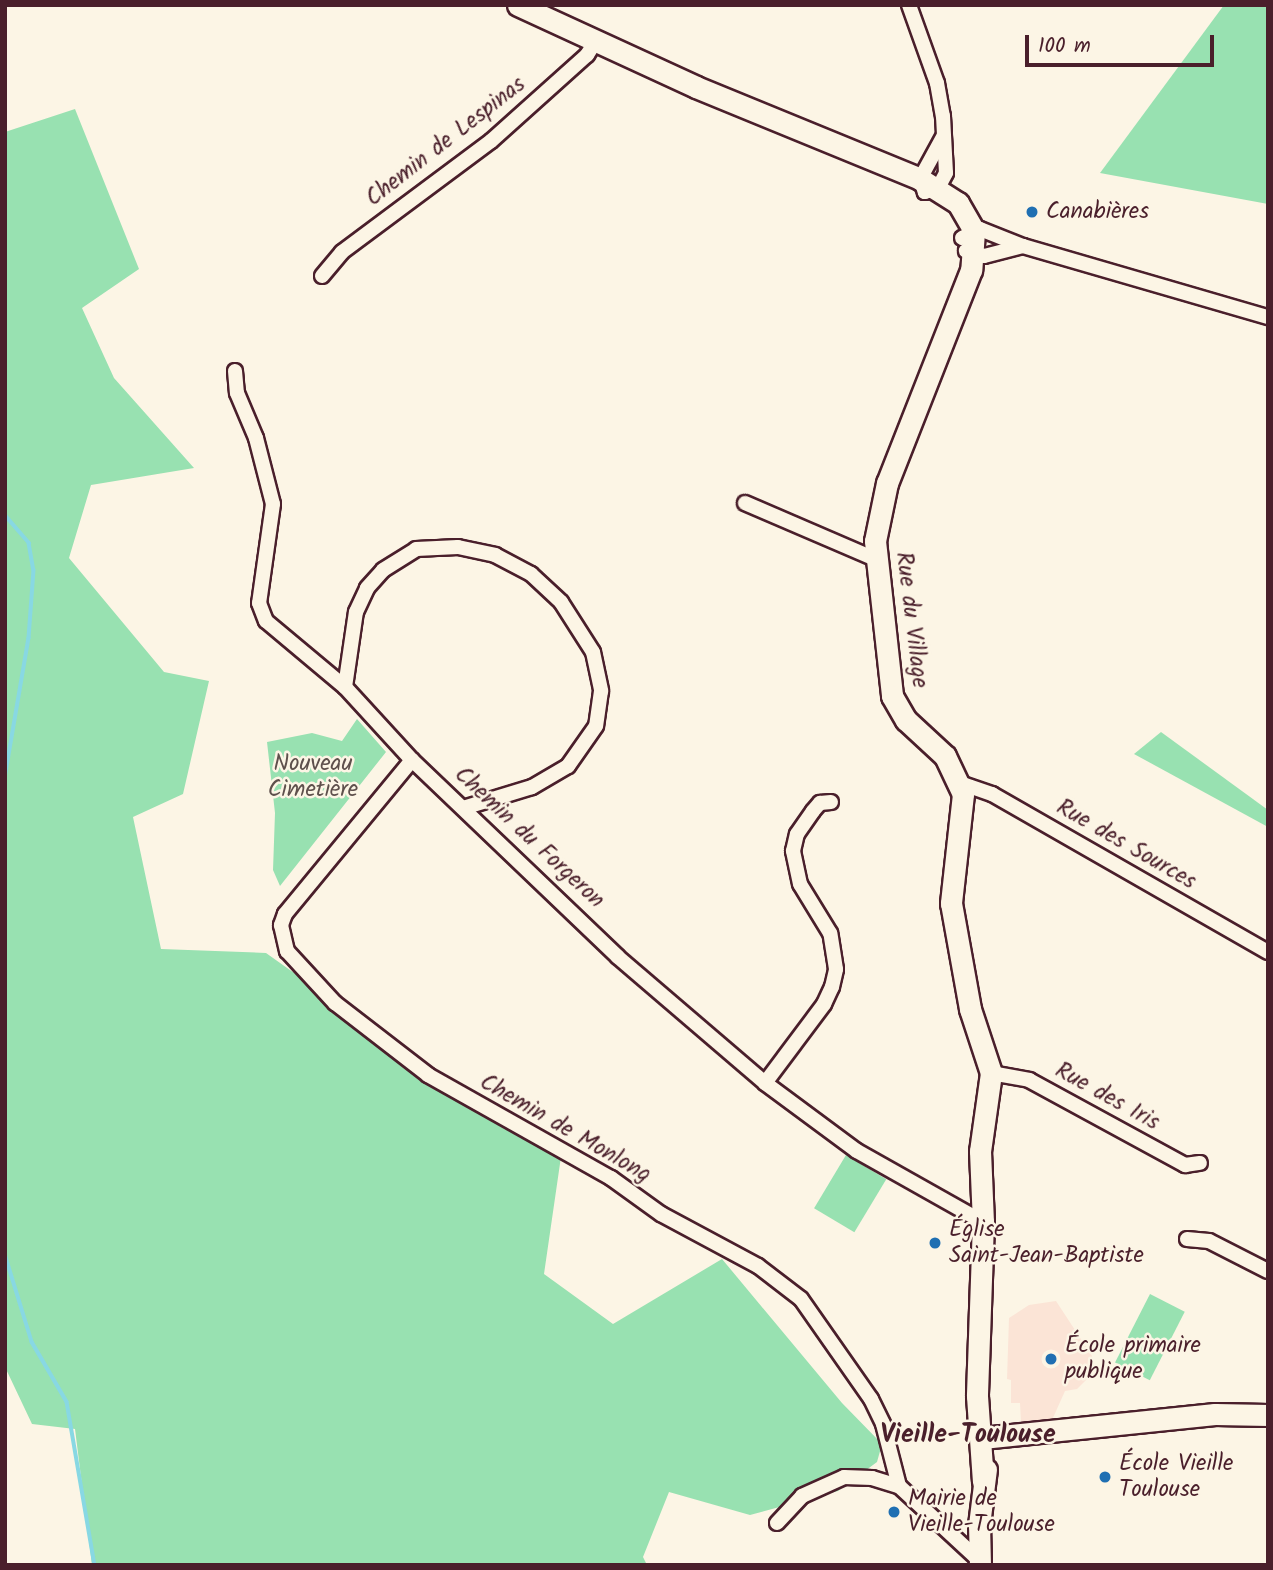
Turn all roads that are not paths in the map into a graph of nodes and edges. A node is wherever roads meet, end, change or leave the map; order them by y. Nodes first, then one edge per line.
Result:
1 (518, 5) edge
2 (909, 5) edge
3 (595, 42) junction
4 (943, 137) junction
5 (928, 186) junction
6 (969, 244) junction
7 (1023, 246) junction
8 (323, 276) dead end
9 (1268, 317) edge
10 (235, 371) dead end
11 (745, 503) dead end
12 (875, 559) junction
13 (345, 687) junction
14 (412, 760) junction
15 (960, 783) junction
16 (831, 802) dead end
17 (463, 808) junction
18 (1268, 952) edge
19 (994, 1073) junction
20 (765, 1083) junction
21 (1200, 1163) dead end
22 (983, 1222) junction
23 (1187, 1239) dead end
24 (1268, 1271) edge
25 (1268, 1415) edge
26 (985, 1438) junction
27 (899, 1486) junction
28 (776, 1523) dead end
29 (980, 1562) edge

1 - 3 street
2 - 4 street
3 - 5 street
3 - 8 street, Chemin de Lespinas
4 - 5 street
4 - 5 street
5 - 6 street
6 - 7 street
6 - 7 street
6 - 12 street, Rue du Village
7 - 9 street
10 - 13 street, Chemin du Forgeron
11 - 12 street
12 - 15 street, Rue du Village
13 - 14 street, Chemin du Forgeron
13 - 17 street
14 - 17 street, Chemin du Forgeron
14 - 27 street, Chemin de Monlong
15 - 18 street, Rue des Sources
15 - 19 street
16 - 20 street
17 - 20 street, Chemin du Forgeron
19 - 21 street, Rue des Iris
19 - 22 street
20 - 22 street, Chemin du Forgeron
22 - 26 street
23 - 24 street
25 - 26 street
26 - 29 street
27 - 28 street
27 - 29 street

